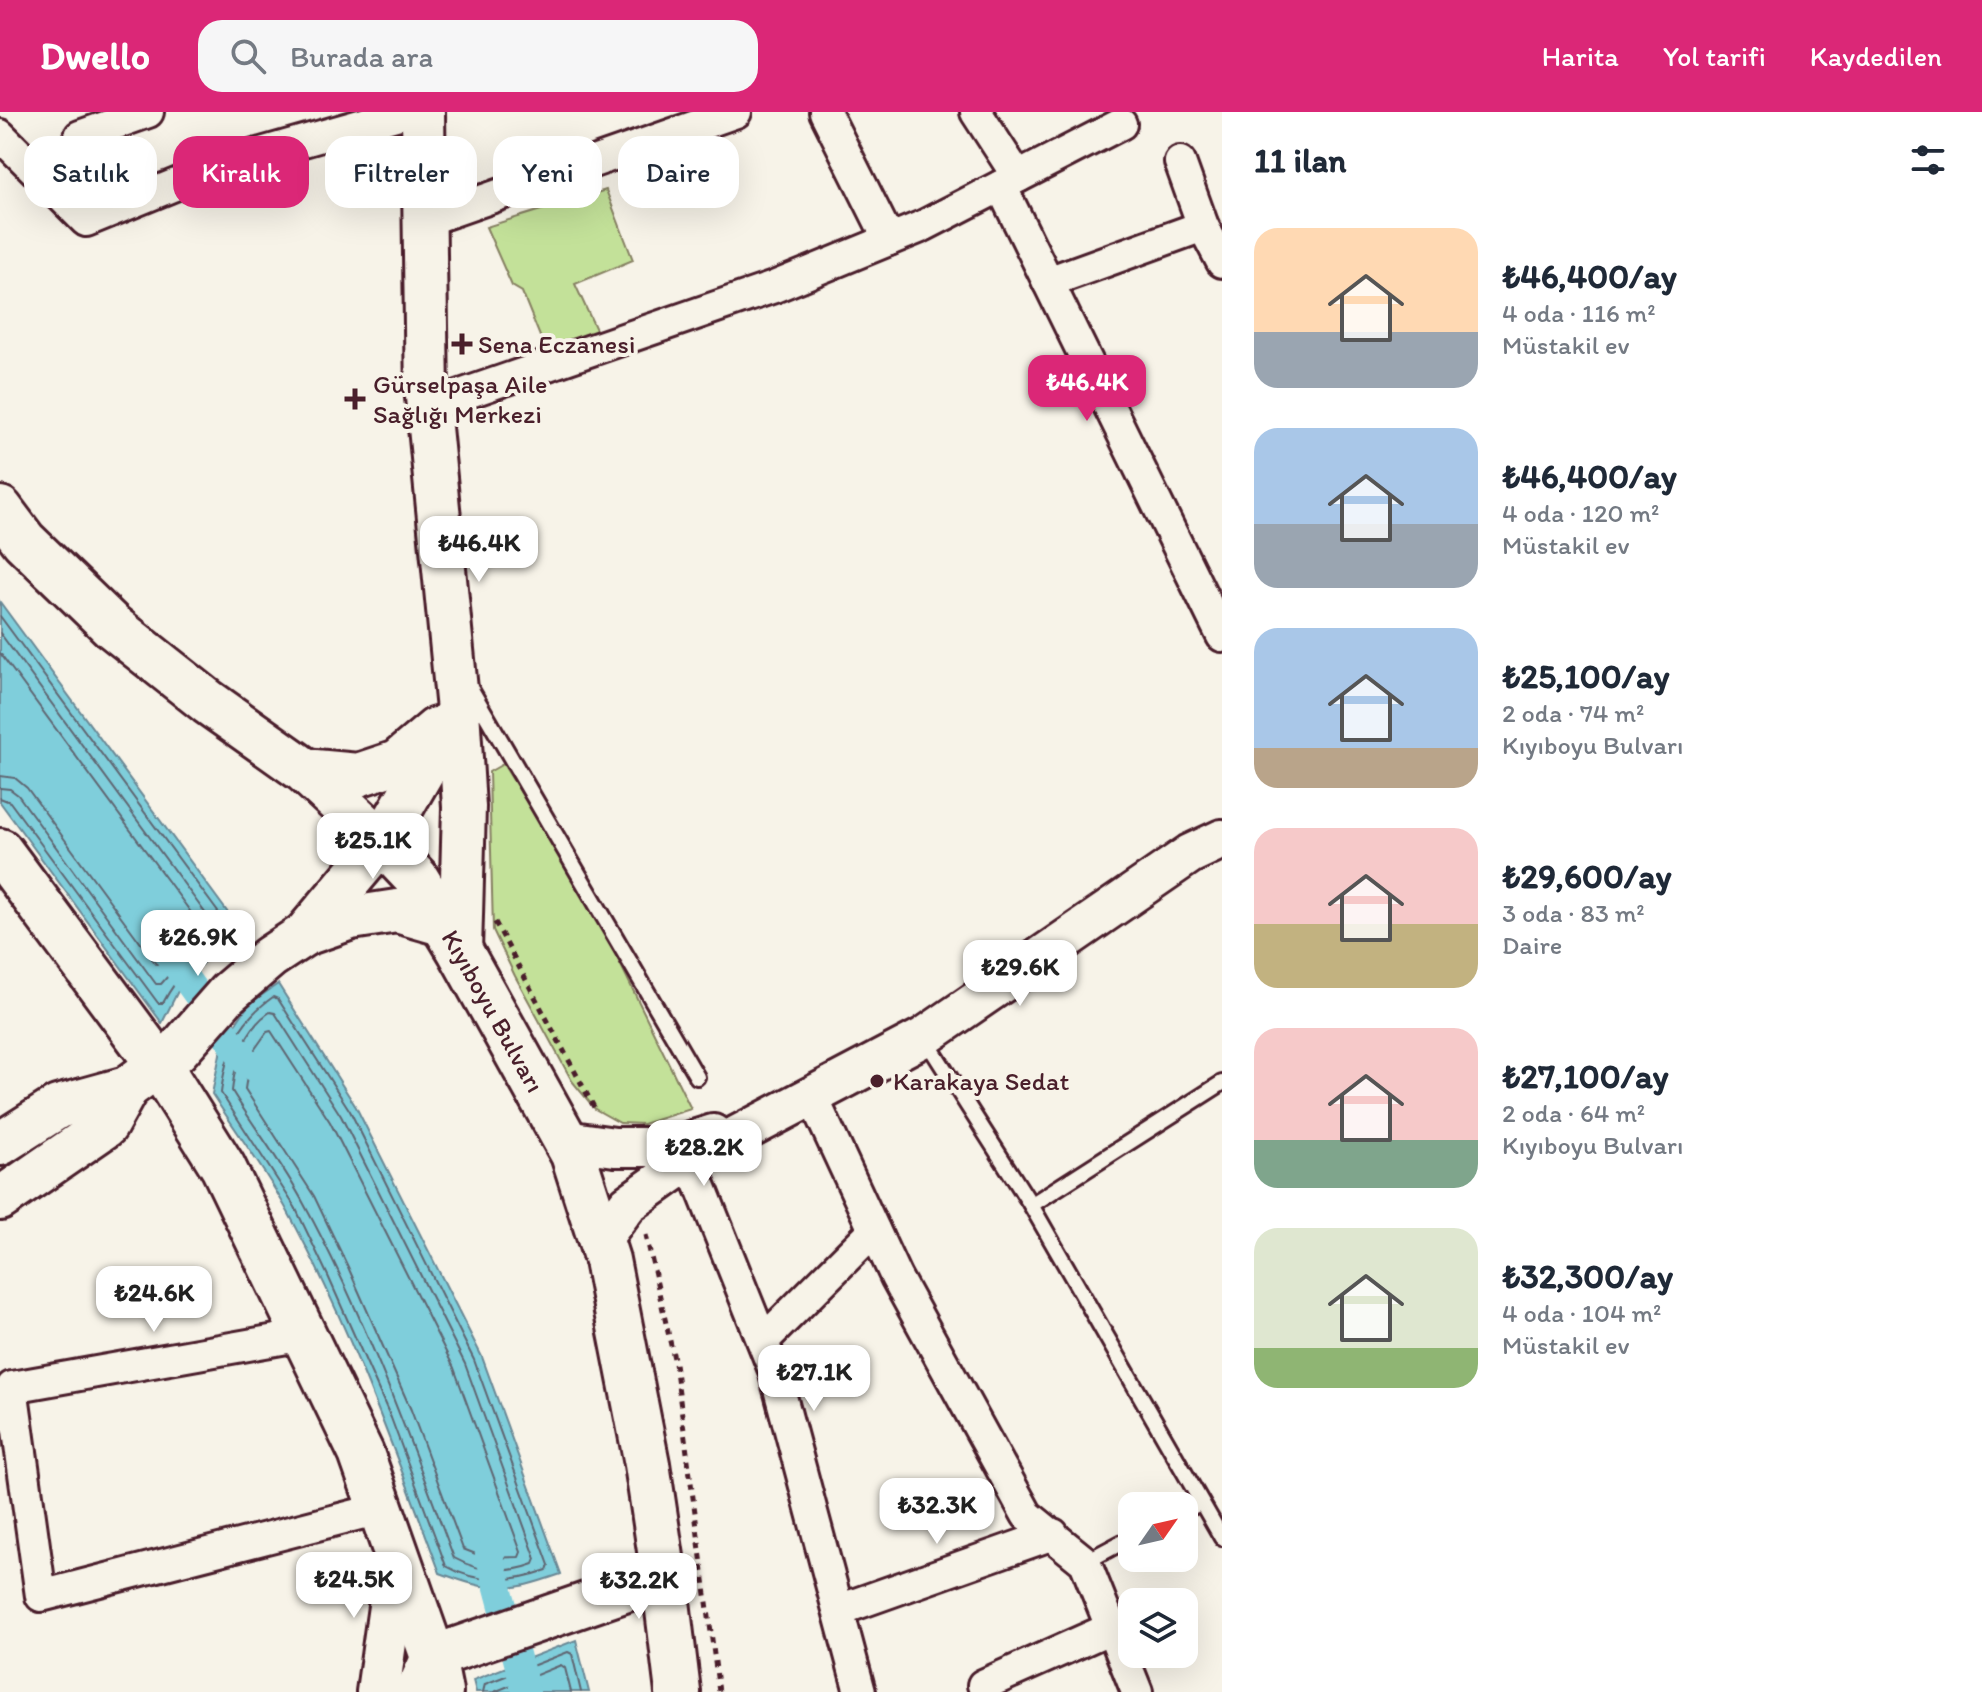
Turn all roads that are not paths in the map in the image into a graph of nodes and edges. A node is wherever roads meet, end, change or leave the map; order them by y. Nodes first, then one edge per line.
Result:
1 (148, 112) edge
2 (406, 112) edge
3 (423, 112) edge
4 (736, 112) edge
5 (825, 112) edge
6 (976, 112) edge
7 (1121, 124) dead end
8 (0, 135) edge
9 (80, 136) dead end
10 (1180, 162) dead end
11 (1010, 182) junction
12 (424, 221) junction
13 (1203, 226) junction
14 (889, 240) junction
15 (1222, 262) edge
16 (1048, 282) junction
17 (429, 406) junction
18 (0, 509) edge
19 (1222, 636) edge
20 (453, 658) junction
21 (458, 710) junction
22 (304, 770) junction
23 (1222, 839) edge
24 (382, 842) junction
25 (0, 851) edge
26 (305, 934) junction
27 (451, 938) junction
28 (924, 1037) junction
29 (154, 1068) junction
30 (697, 1077) dead end
31 (1222, 1083) edge
32 (798, 1103) junction
33 (565, 1140) junction
34 (0, 1144) edge
35 (690, 1160) junction
36 (0, 1199) edge
37 (1031, 1205) junction
38 (874, 1230) junction
39 (600, 1241) junction
40 (304, 1335) junction
41 (763, 1341) junction
42 (1200, 1503) joint
43 (379, 1509) junction
44 (1053, 1534) junction
45 (1222, 1538) edge
46 (1118, 1544) edge
47 (397, 1557) junction
48 (1085, 1562) junction
49 (664, 1577) junction
50 (839, 1610) junction
51 (1111, 1628) junction
52 (439, 1672) edge
53 (378, 1692) edge
54 (678, 1692) edge
55 (860, 1692) edge
56 (986, 1692) edge
57 (1137, 1692) edge

1 - 9 street
2 - 8 street
3 - 12 main road
4 - 12 street
5 - 14 street
6 - 11 street
7 - 11 street
10 - 13 street
11 - 14 street
11 - 16 street
12 - 17 main road
13 - 15 street
13 - 16 street
14 - 17 street
16 - 19 street
17 - 20 main road
18 - 22 main road, Kıyıboyu Bulvarı
20 - 21 main road
20 - 30 lane
21 - 22 main road
21 - 24 main road
21 - 27 main road
22 - 24 main road, Kıyıboyu Bulvarı
23 - 28 street
24 - 26 main road
24 - 27 main road, Kıyıboyu Bulvarı
25 - 29 main road
26 - 27 main road
26 - 29 main road
27 - 33 main road, Kıyıboyu Bulvarı
28 - 32 street
28 - 37 lane
29 - 34 main road
29 - 36 main road
29 - 40 main road
31 - 37 lane
32 - 33 street
32 - 35 street
32 - 38 street
33 - 39 main road, Kıyıboyu Bulvarı
35 - 39 street
35 - 41 street
37 - 42 lane
38 - 41 street
38 - 44 street
39 - 49 main road, Kıyıboyu Bulvarı
40 - 43 main road
40 - 43 street
41 - 50 street
42 - 45 lane
43 - 47 main road
44 - 48 street
44 - 50 street
46 - 48 lane
47 - 52 main road
47 - 53 main road
48 - 51 street
49 - 52 main road
49 - 54 main road, Kıyıboyu Bulvarı
50 - 55 street
51 - 56 street
51 - 57 street

